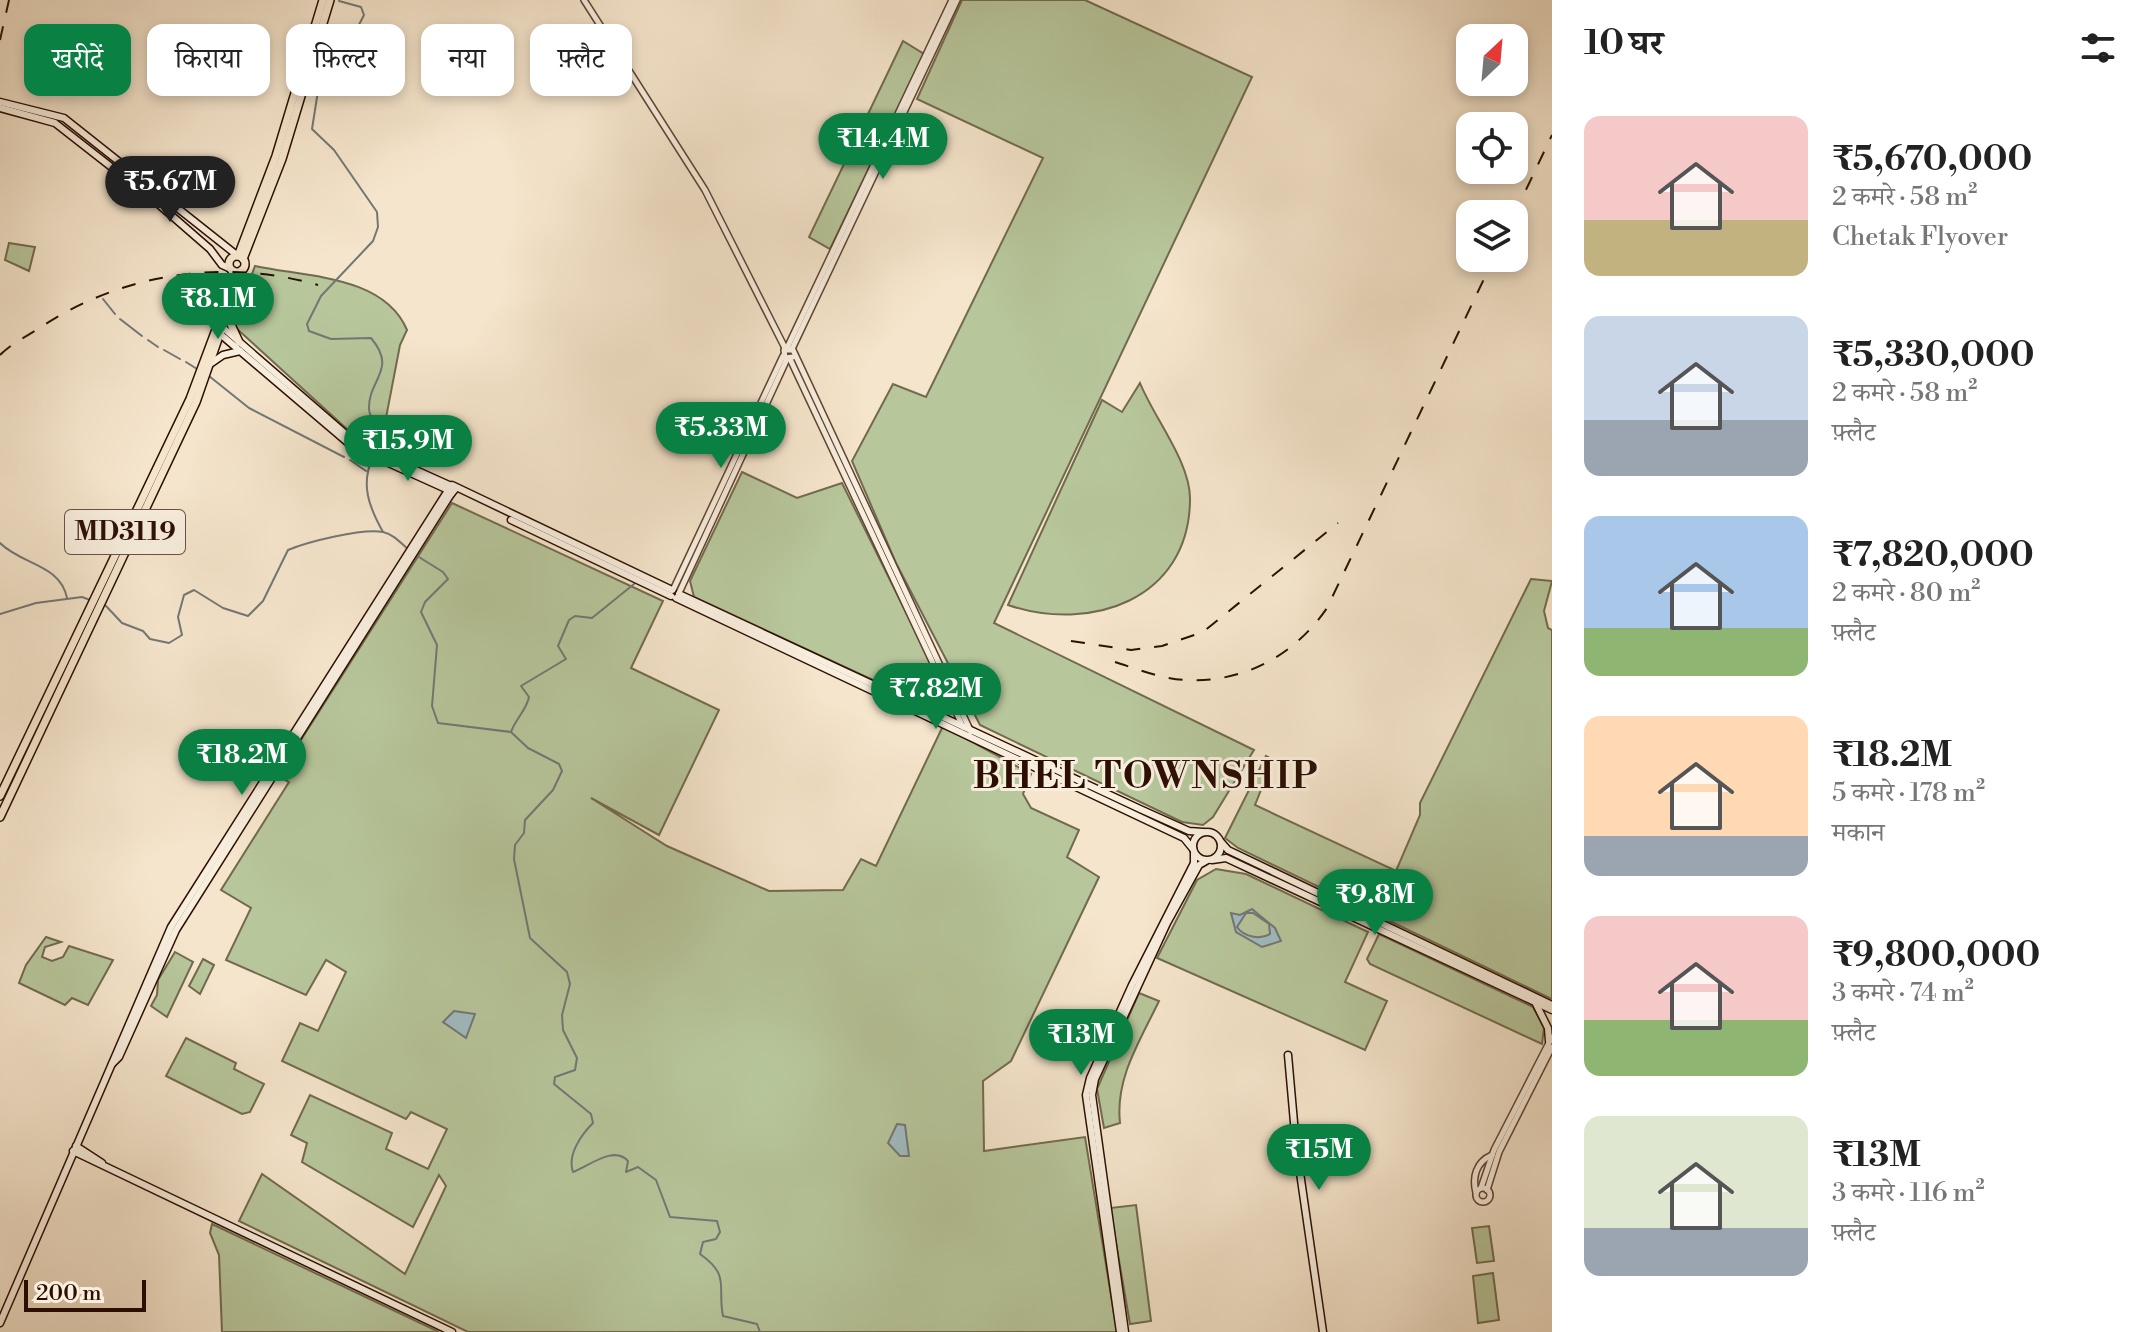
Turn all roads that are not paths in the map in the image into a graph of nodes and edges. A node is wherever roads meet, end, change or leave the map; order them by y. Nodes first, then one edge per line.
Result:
1 (323, 0) edge
2 (330, 0) edge
3 (584, 0) edge
4 (955, 0) edge
5 (0, 102) edge
6 (0, 108) edge
7 (158, 199) junction
8 (240, 257) junction
9 (235, 270) junction
10 (228, 315) junction
11 (220, 329) junction
12 (240, 346) junction
13 (788, 354) junction
14 (207, 366) junction
15 (450, 490) junction
16 (675, 593) junction
17 (90, 612) junction
18 (968, 733) junction
19 (0, 796) edge
20 (0, 817) edge
21 (1203, 832) junction
22 (1221, 842) junction
23 (1194, 851) junction
24 (1209, 860) junction
25 (1182, 890) junction
26 (1534, 1002) junction
27 (1552, 1007) edge
28 (1551, 1042) edge
29 (1288, 1055) dead end
30 (74, 1148) junction
31 (0, 1323) edge
32 (452, 1332) edge
33 (1123, 1332) edge
34 (1323, 1332) edge

1 - 8 main road
2 - 8 main road
3 - 13 street
4 - 13 street
5 - 7 main road
6 - 7 main road
7 - 8 main road
7 - 9 main road
8 - 9 main road
8 - 9 main road
9 - 10 main road, MD3119
9 - 11 main road, MD3119
10 - 11 main road, MD3119
10 - 12 main road
11 - 12 main road
11 - 14 main road, MD3119
12 - 14 main road
12 - 15 main road
13 - 16 street
13 - 18 street
14 - 17 main road, MD3119
15 - 16 main road
15 - 30 main road
16 - 18 main road
17 - 19 main road, MD3119
17 - 20 main road, MD3119
18 - 21 main road
18 - 23 main road
21 - 22 main road
21 - 23 main road
22 - 24 main road
22 - 27 main road
23 - 24 main road
23 - 25 main road
24 - 25 main road
24 - 26 main road
25 - 33 main road
26 - 27 main road
26 - 28 main road
28 - 28 street
29 - 34 main road
30 - 31 main road
30 - 32 main road

